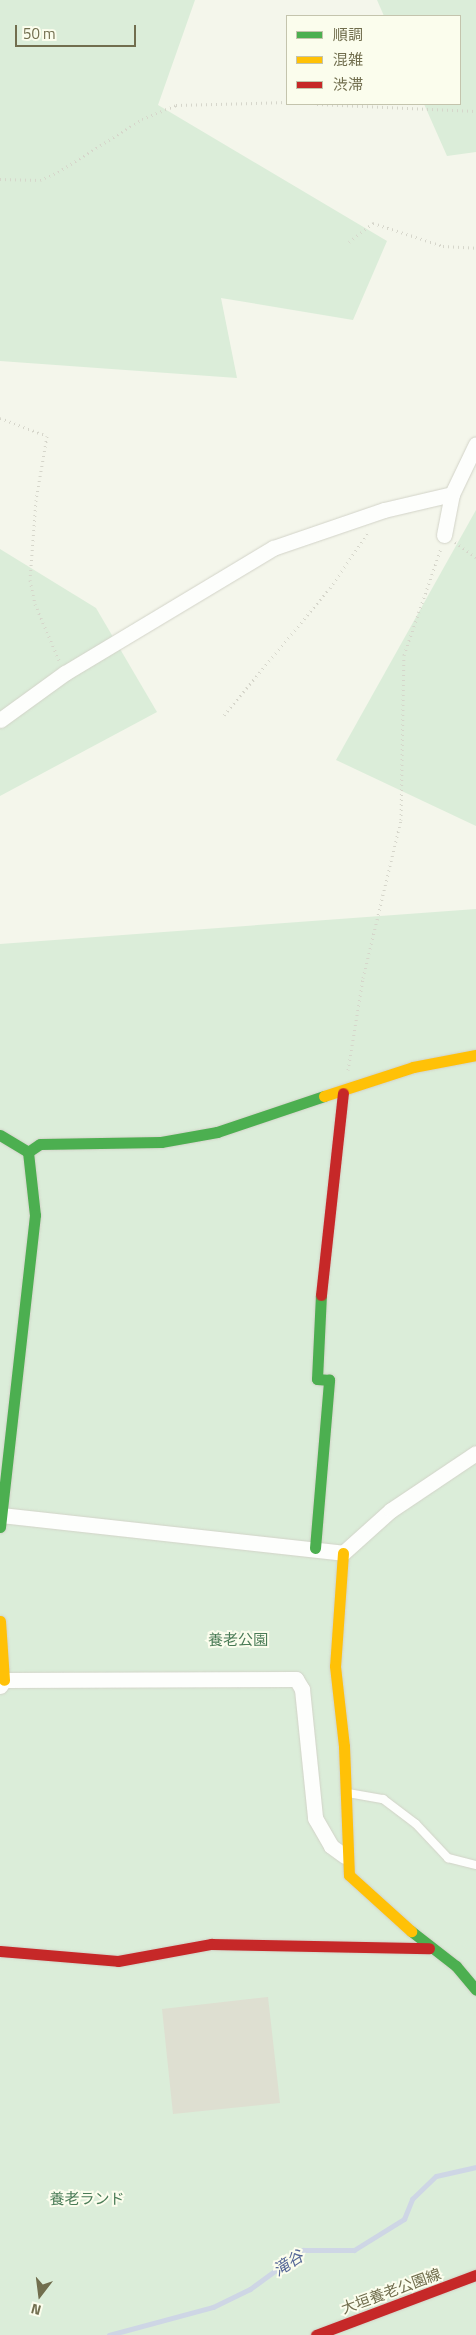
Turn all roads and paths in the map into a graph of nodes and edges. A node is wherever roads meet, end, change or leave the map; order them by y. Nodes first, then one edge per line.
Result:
1 (286, 102) edge
2 (341, 105) edge
3 (476, 111) edge
4 (0, 179) edge
5 (349, 242) dead end
6 (476, 248) edge
7 (0, 418) edge
8 (476, 444) edge
9 (452, 494) junction
10 (384, 510) junction
11 (444, 535) junction
12 (476, 557) edge
13 (65, 673) junction
14 (224, 715) dead end
15 (0, 720) edge
16 (476, 1055) edge
17 (343, 1093) junction
18 (0, 1135) edge
19 (28, 1152) junction
20 (476, 1453) edge
21 (1, 1521) edge
22 (315, 1548) junction
23 (343, 1553) junction
24 (0, 1621) edge
25 (2, 1683) edge
26 (346, 1793) junction
27 (345, 1856) junction
28 (476, 1865) edge
29 (429, 1948) junction
30 (0, 1951) edge
31 (476, 1990) edge
32 (476, 2275) edge
33 (316, 2335) edge

1 - 4 path
2 - 3 path
5 - 6 path
7 - 13 path
8 - 9 street
9 - 10 street
9 - 11 street
10 - 13 street
10 - 14 path
11 - 12 path
11 - 17 path
13 - 15 street
16 - 17 street
17 - 19 street
17 - 22 street
18 - 19 street
19 - 21 street
20 - 23 street
21 - 22 street
22 - 23 street
23 - 26 street
24 - 25 street
25 - 27 street
26 - 27 street
26 - 28 lane
27 - 29 street
29 - 30 street
29 - 31 street
32 - 33 street, 大垣養老公園線

